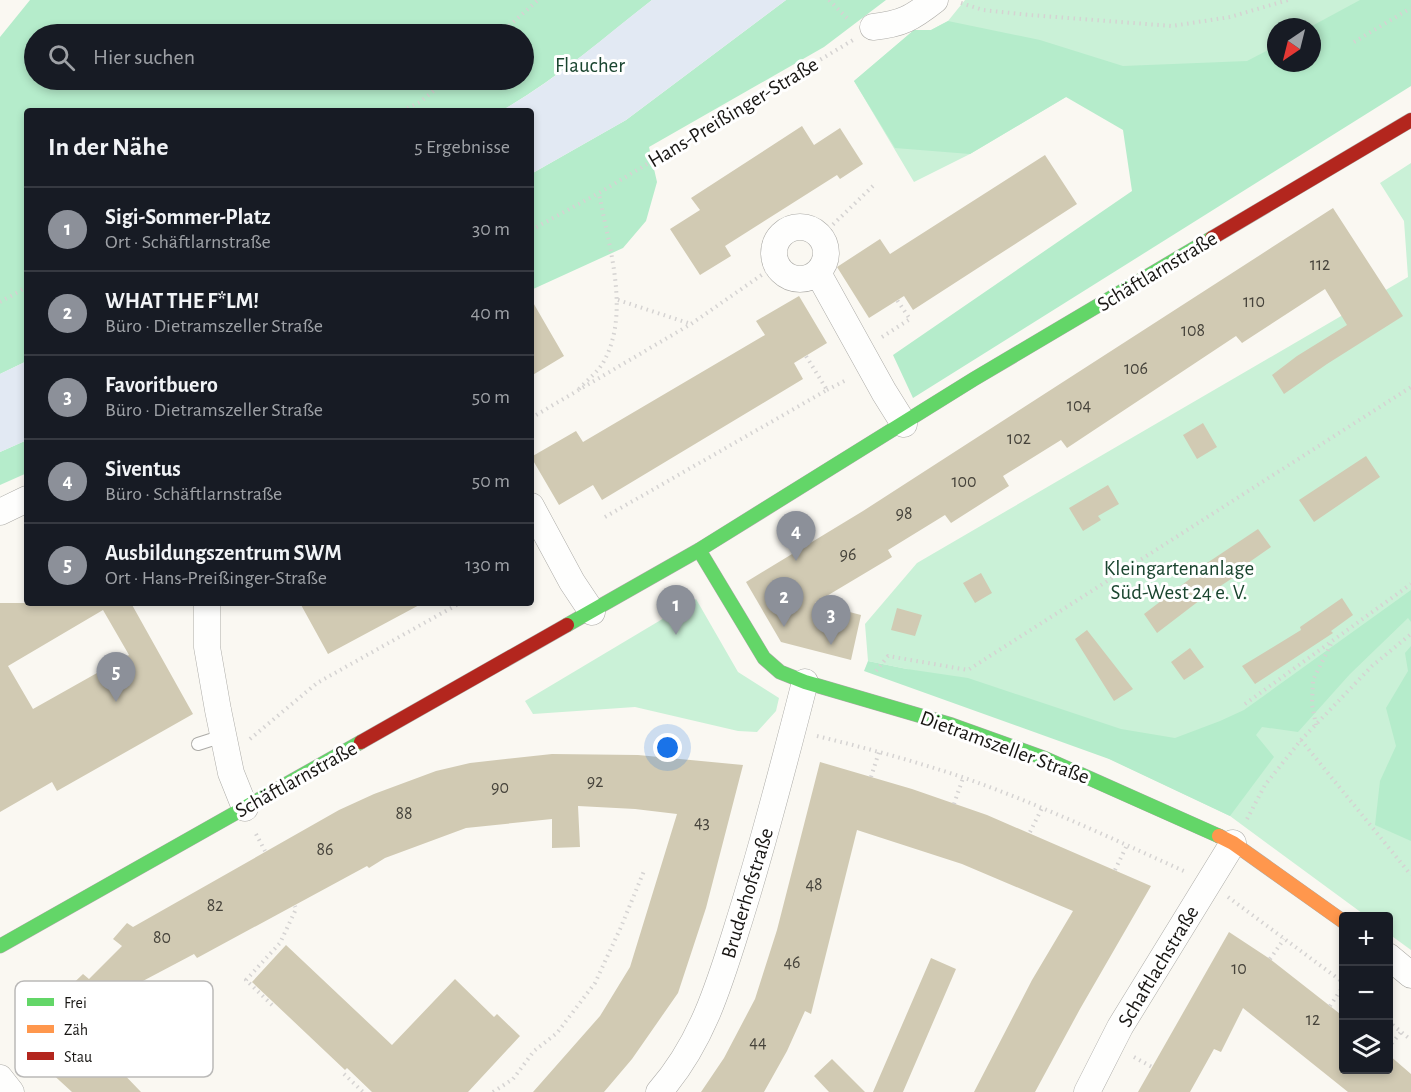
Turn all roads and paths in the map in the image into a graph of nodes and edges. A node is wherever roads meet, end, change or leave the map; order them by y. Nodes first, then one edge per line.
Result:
1 (538, 0) edge
2 (935, 0) edge
3 (953, 0) edge
4 (1288, 0) edge
5 (1411, 8) edge
6 (511, 24) edge
7 (873, 27) joint
8 (1354, 42) dead end
9 (435, 90) edge
10 (408, 108) edge
11 (1411, 120) edge
12 (874, 185) dead end
13 (599, 193) junction
14 (534, 228) edge
15 (820, 237) junction
16 (776, 265) junction
17 (818, 273) junction
18 (24, 289) edge
19 (618, 300) junction
20 (897, 300) dead end
21 (0, 302) edge
22 (691, 324) junction
23 (861, 351) junction
24 (806, 356) dead end
25 (1411, 387) edge
26 (575, 393) junction
27 (534, 416) edge
28 (904, 424) junction
29 (24, 500) edge
30 (0, 512) edge
31 (534, 512) edge
32 (605, 517) dead end
33 (699, 550) junction
34 (1411, 584) edge
35 (207, 606) edge
36 (455, 606) edge
37 (592, 612) junction
38 (1411, 634) edge
39 (1331, 643) junction
40 (805, 682) junction
41 (858, 696) junction
42 (1245, 704) dead end
43 (1316, 725) junction
44 (793, 730) junction
45 (1301, 740) junction
46 (198, 744) dead end
47 (225, 746) junction
48 (879, 752) junction
49 (871, 777) dead end
50 (963, 778) junction
51 (954, 804) dead end
52 (245, 808) junction
53 (1042, 808) junction
54 (1030, 832) dead end
55 (256, 834) dead end
56 (1233, 843) junction
57 (1127, 845) junction
58 (265, 851) dead end
59 (1115, 870) dead end
60 (644, 871) dead end
61 (1411, 875) edge
62 (1209, 883) junction
63 (294, 906) dead end
64 (1339, 918) edge
65 (1284, 939) junction
66 (0, 946) edge
67 (1270, 959) dead end
68 (1393, 959) edge
69 (1411, 975) edge
70 (1339, 980) edge
71 (1339, 992) edge
72 (273, 1005) dead end
73 (1330, 1006) dead end
74 (1393, 1025) edge
75 (1401, 1032) junction
76 (1411, 1040) edge
77 (1393, 1043) edge
78 (344, 1074) dead end
79 (0, 1078) edge
80 (11, 1092) edge
81 (363, 1092) edge
82 (493, 1092) edge
83 (659, 1092) edge
84 (1087, 1092) edge

1 - 6 path
2 - 7 street
3 - 4 path
5 - 8 path
7 - 13 path, Hans-Preißinger-Straße
9 - 10 path
11 - 28 street, Schäftlarnstraße
12 - 15 path
13 - 14 path, Hans-Preißinger-Straße
13 - 19 path
15 - 16 street
15 - 17 street
16 - 17 street
16 - 22 path
17 - 23 street
18 - 21 path
19 - 22 path
19 - 26 path
20 - 23 path
22 - 26 path
23 - 28 street
24 - 32 path
25 - 41 path
26 - 27 path
28 - 33 street, Schäftlarnstraße
29 - 30 street
31 - 37 street
33 - 37 street, Schäftlarnstraße
33 - 40 street, Dietramszeller Straße
34 - 39 path
35 - 47 street
36 - 47 path
37 - 52 street, Schäftlarnstraße
38 - 43 path
39 - 42 path
39 - 43 path
40 - 41 street, Dietramszeller Straße
40 - 44 street, Bruderhofstraße
41 - 56 street, Dietramszeller Straße
43 - 45 path
44 - 48 path
44 - 83 street, Bruderhofstraße
45 - 56 path
45 - 61 path
46 - 47 lane
47 - 52 street
48 - 49 path
48 - 50 path
50 - 51 path
50 - 53 path
52 - 66 street, Schäftlarnstraße
53 - 54 path
53 - 57 path
55 - 58 path
56 - 62 street, Schaftlachstraße
56 - 64 street, Dietramszeller Straße
57 - 59 path
57 - 62 path
60 - 82 path
62 - 65 path
62 - 84 street, Schaftlachstraße
63 - 72 path
65 - 67 path
65 - 70 path
68 - 69 street
71 - 73 path
74 - 75 path
75 - 76 path
75 - 77 path
78 - 81 path
79 - 80 street

